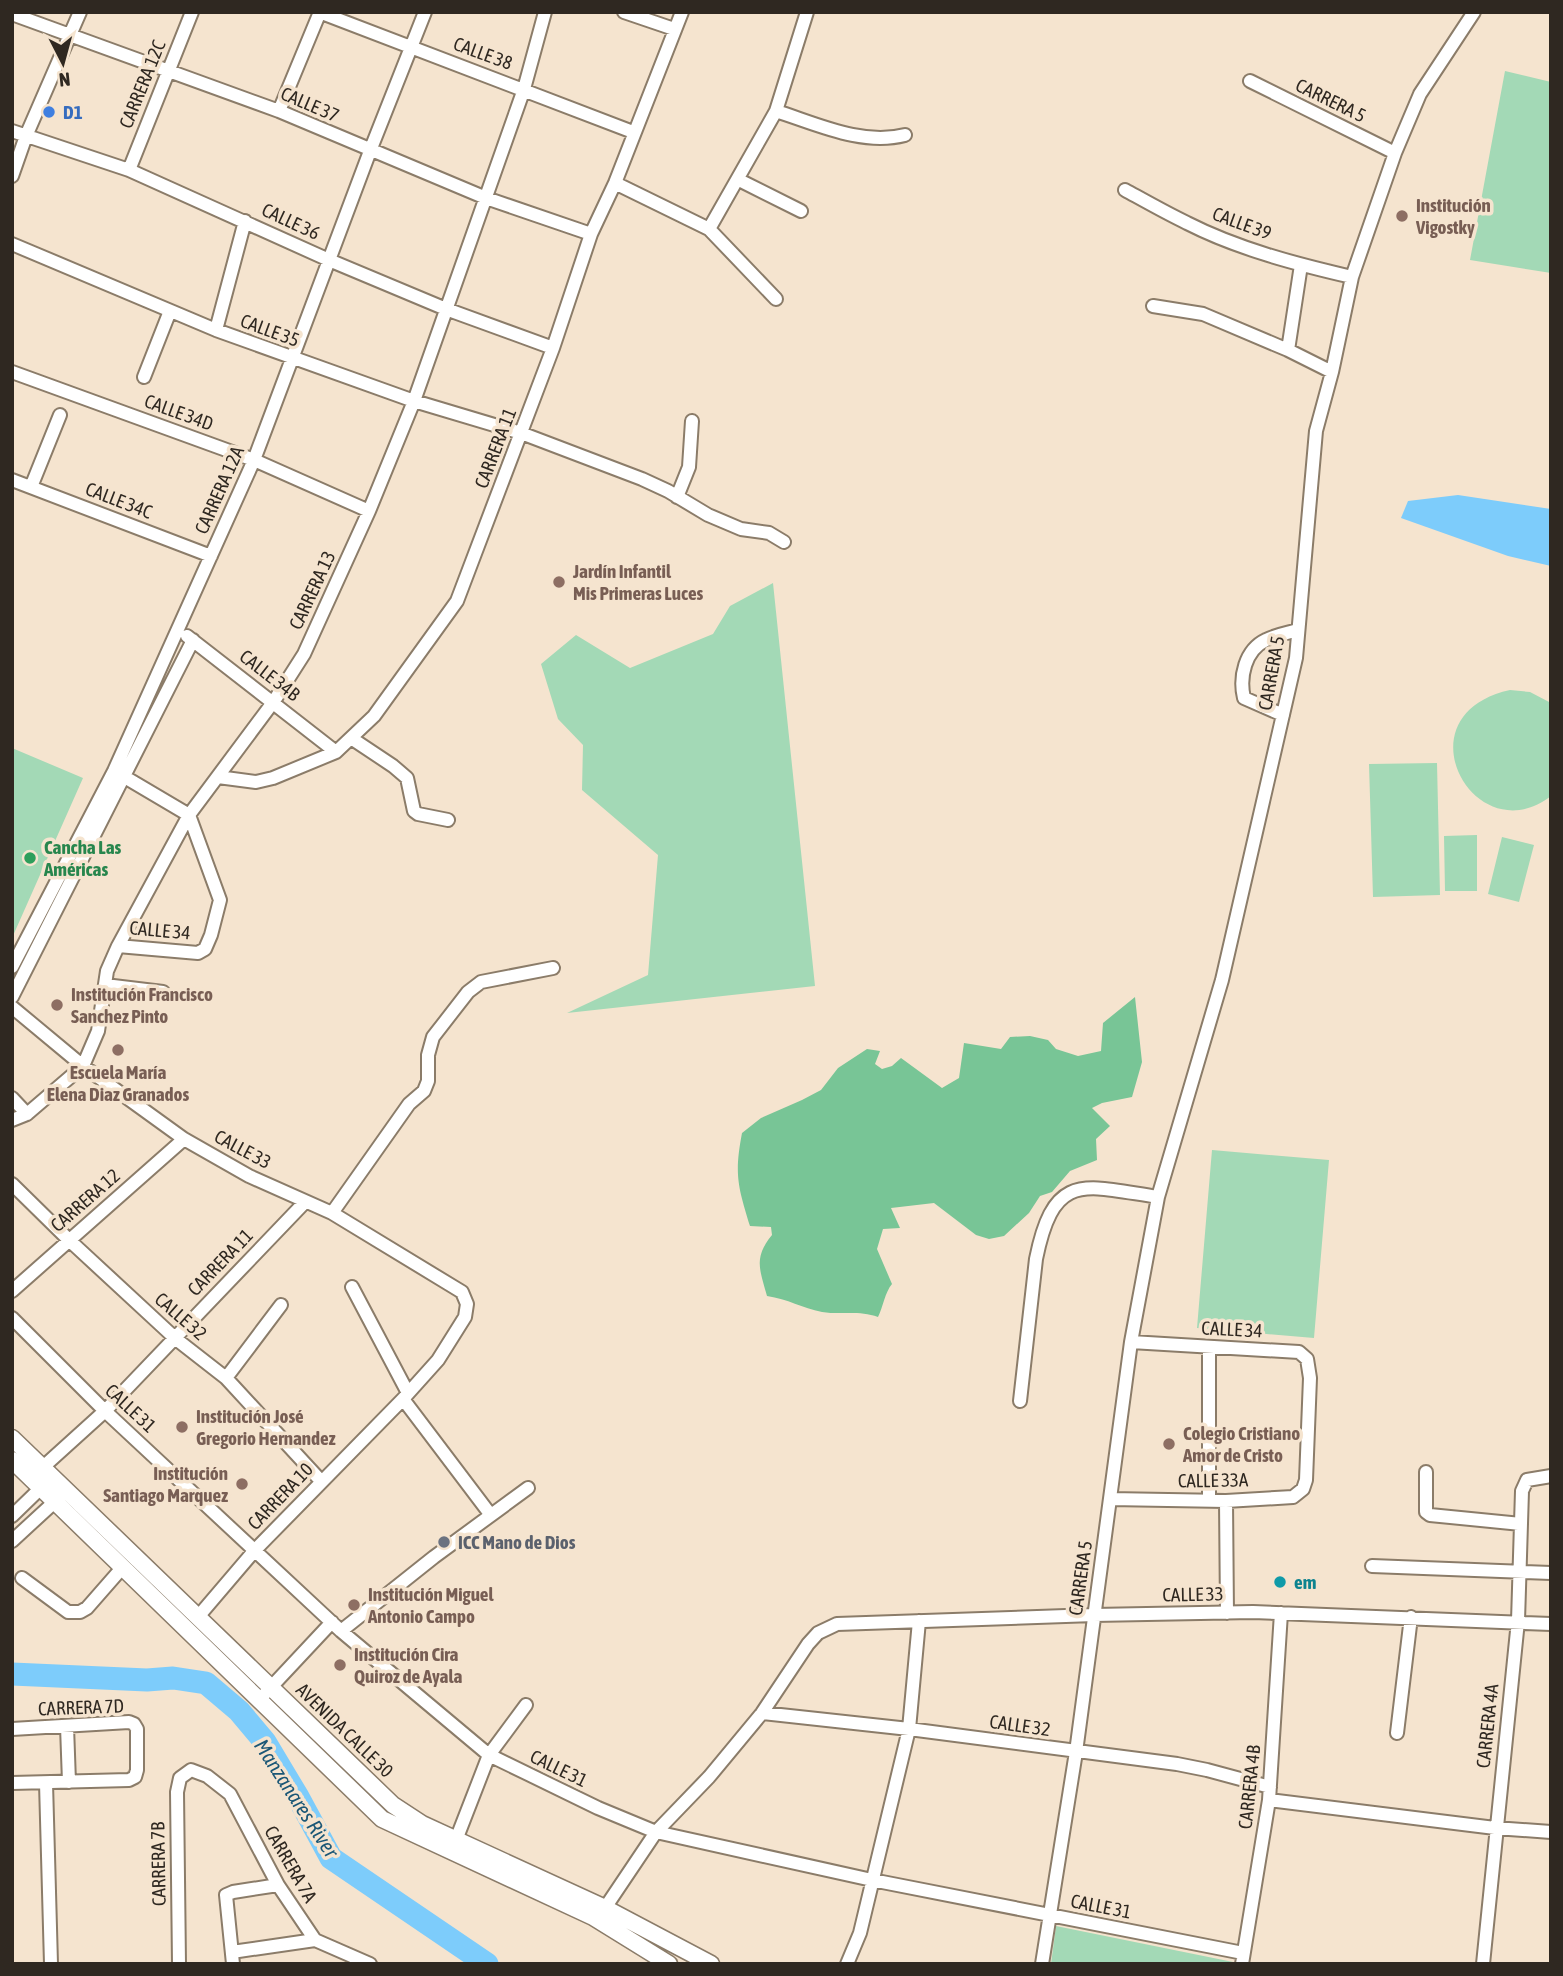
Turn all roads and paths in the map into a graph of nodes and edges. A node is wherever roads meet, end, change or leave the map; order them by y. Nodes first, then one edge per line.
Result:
1 (79, 12) edge
2 (192, 12) edge
3 (320, 12) edge
4 (425, 12) edge
5 (545, 12) edge
6 (624, 12) edge
7 (682, 12) edge
8 (807, 12) edge
9 (1474, 12) edge
10 (12, 14) edge
11 (674, 29) junction
12 (69, 35) junction
13 (412, 48) junction
14 (168, 71) junction
15 (1250, 81) dead end
16 (524, 89) junction
17 (279, 111) junction
18 (776, 111) junction
19 (12, 131) edge
20 (634, 132) junction
21 (905, 135) dead end
22 (26, 136) junction
23 (370, 151) junction
24 (1395, 153) junction
25 (129, 170) junction
26 (12, 176) edge
27 (739, 180) junction
28 (615, 183) junction
29 (1125, 190) dead end
30 (486, 198) junction
31 (801, 211) dead end
32 (245, 221) junction
33 (709, 229) junction
34 (591, 234) junction
35 (12, 244) edge
36 (329, 260) junction
37 (1301, 265) junction
38 (1352, 277) junction
39 (776, 299) dead end
40 (1153, 306) dead end
41 (446, 309) junction
42 (170, 311) junction
43 (216, 330) junction
44 (553, 348) junction
45 (1288, 350) junction
46 (292, 358) junction
47 (12, 372) edge
48 (1332, 372) junction
49 (144, 377) dead end
50 (414, 401) junction
51 (60, 415) dead end
52 (692, 421) dead end
53 (521, 433) junction
54 (254, 460) junction
55 (12, 480) edge
56 (31, 487) junction
57 (677, 497) junction
58 (369, 511) junction
59 (784, 542) dead end
60 (211, 556) junction
61 (179, 630) junction
62 (1298, 631) junction
63 (193, 640) junction
64 (274, 701) junction
65 (1283, 715) junction
66 (351, 738) junction
67 (336, 752) junction
68 (123, 776) junction
69 (218, 776) junction
70 (189, 815) junction
71 (448, 820) dead end
72 (118, 946) junction
73 (12, 967) edge
74 (553, 968) dead end
75 (105, 985) junction
76 (163, 992) dead end
77 (12, 998) edge
78 (12, 1007) edge
79 (83, 1066) junction
80 (12, 1098) edge
81 (27, 1114) junction
82 (12, 1120) edge
83 (184, 1139) junction
84 (12, 1184) edge
85 (1158, 1197) junction
86 (305, 1202) junction
87 (332, 1213) junction
88 (69, 1240) junction
89 (352, 1287) dead end
90 (12, 1292) edge
91 (467, 1304) joint
92 (281, 1305) dead end
93 (12, 1318) edge
94 (176, 1339) junction
95 (1131, 1342) junction
96 (1209, 1347) junction
97 (226, 1378) junction
98 (406, 1396) junction
99 (1020, 1401) dead end
100 (105, 1411) junction
101 (12, 1438) edge
102 (12, 1460) edge
103 (1426, 1472) dead end
104 (1551, 1476) edge
105 (45, 1478) junction
106 (1306, 1480) joint
107 (321, 1481) junction
108 (528, 1488) dead end
109 (66, 1491) junction
110 (1110, 1499) junction
111 (1209, 1500) junction
112 (1226, 1501) junction
113 (54, 1502) junction
114 (490, 1514) junction
115 (12, 1516) edge
116 (1521, 1524) junction
117 (12, 1541) edge
118 (256, 1550) junction
119 (1372, 1566) dead end
120 (122, 1568) junction
121 (1519, 1573) junction
122 (1551, 1573) edge
123 (22, 1578) dead end
124 (1227, 1613) junction
125 (1281, 1613) junction
126 (1094, 1615) junction
127 (1410, 1617) junction
128 (197, 1618) junction
129 (919, 1621) junction
130 (1518, 1621) junction
131 (331, 1622) junction
132 (1551, 1623) edge
133 (341, 1631) junction
134 (271, 1687) junction
135 (259, 1700) junction
136 (526, 1705) dead end
137 (762, 1713) junction
138 (67, 1726) junction
139 (12, 1729) edge
140 (909, 1729) junction
141 (1397, 1733) dead end
142 (1076, 1752) junction
143 (489, 1755) junction
144 (191, 1770) joint
145 (69, 1782) junction
146 (12, 1783) edge
147 (46, 1783) junction
148 (1270, 1794) junction
149 (1495, 1828) junction
150 (656, 1832) junction
151 (1551, 1832) edge
152 (456, 1840) junction
153 (872, 1880) junction
154 (278, 1885) junction
155 (605, 1908) junction
156 (1050, 1916) junction
157 (315, 1940) junction
158 (232, 1958) edge
159 (1242, 1958) edge
160 (51, 1964) edge
161 (179, 1964) edge
162 (370, 1964) edge
163 (669, 1964) edge
164 (710, 1964) edge
165 (847, 1964) edge
166 (1042, 1964) edge
167 (1483, 1964) edge

1 - 12 street
2 - 14 street, CARRERA 12C
3 - 13 street, CALLE 38
3 - 17 street
4 - 13 street, CARRERA 12A
5 - 16 street, CARRERA 13
6 - 11 street
7 - 11 street, CARRERA 11
8 - 18 street
9 - 24 street, CARRERA 5
10 - 12 street, CALLE 37
11 - 20 street, CARRERA 11
12 - 14 street, CALLE 37
12 - 22 street
13 - 16 street, CALLE 38
13 - 23 street, CARRERA 12A
14 - 17 street, CALLE 37
14 - 25 street, CARRERA 12C
15 - 24 street, CARRERA 5
16 - 20 street, CALLE 38
16 - 30 street, CARRERA 13
17 - 23 street, CALLE 37
18 - 21 street
18 - 27 street
19 - 22 street, CALLE 36
20 - 28 street, CARRERA 11
22 - 25 street, CALLE 36
22 - 26 street
23 - 30 street, CALLE 37
23 - 36 street, CARRERA 12A
24 - 38 street, CARRERA 5
25 - 32 street, CALLE 36
27 - 31 street
27 - 33 street
28 - 33 street
28 - 34 street, CARRERA 11
29 - 37 street, CALLE 39
30 - 34 street, CALLE 37
30 - 41 street, CARRERA 13
32 - 36 street, CALLE 36
32 - 43 street
33 - 39 street
34 - 44 street, CARRERA 11
35 - 42 street, CALLE 35
36 - 41 street, CALLE 36
36 - 46 street, CARRERA 12A
37 - 38 street, CALLE 39
37 - 45 street
38 - 48 street, CARRERA 5
40 - 45 street
41 - 44 street, CALLE 36
41 - 50 street, CARRERA 13
42 - 43 street, CALLE 35
42 - 49 street
43 - 46 street, CALLE 35
44 - 53 street, CARRERA 11
45 - 48 street
46 - 50 street, CALLE 35
46 - 54 street, CARRERA 12A
47 - 54 street, CALLE 34D
48 - 62 street, CARRERA 5
50 - 53 street, CALLE 35
50 - 58 street, CARRERA 13
51 - 56 street
52 - 57 street
53 - 57 street, CALLE 35
53 - 66 street, CARRERA 11
54 - 58 street, CALLE 34D
54 - 60 street, CARRERA 12A
55 - 56 street, CALLE 34C
56 - 60 street, CALLE 34C
57 - 59 street, CALLE 35
58 - 64 street, CARRERA 13
60 - 61 street, CARRERA 12A
61 - 63 street, CALLE 34B
61 - 73 street, CARRERA 12A
62 - 65 street, CARRERA 5
62 - 65 street
63 - 64 street, CALLE 34B
63 - 68 street
64 - 67 street, CALLE 34B
64 - 69 street, CARRERA 13
65 - 85 street, CARRERA 5
66 - 67 street, CARRERA 11
66 - 71 street
67 - 69 street, CARRERA 11
68 - 70 street
68 - 77 street
69 - 70 street, CARRERA 13
70 - 72 street, CARRERA 13
70 - 72 street, CALLE 34
72 - 75 street, CARRERA 13
74 - 87 street
75 - 76 street
75 - 79 street, CARRERA 13
78 - 79 street, CALLE 33
79 - 81 street, CARRERA 13
79 - 83 street, CALLE 33
80 - 81 street
81 - 82 street, CARRERA 13
83 - 86 street, CALLE 33
83 - 88 street, CARRERA 12
84 - 88 street, CALLE 32
85 - 95 street, CARRERA 5
85 - 99 street
86 - 87 street, CALLE 33
86 - 94 street, CARRERA 11
87 - 91 street, CALLE 33
88 - 90 street, CARRERA 12
88 - 94 street, CALLE 32
89 - 98 street
91 - 98 street, CARRERA 10
92 - 97 street
93 - 100 street, CALLE 31
94 - 97 street, CALLE 32
94 - 100 street, CARRERA 11
95 - 96 street, CALLE 34
95 - 110 street, CARRERA 5
96 - 106 street, CALLE 34
96 - 111 street
97 - 107 street, CALLE 32
98 - 107 street, CARRERA 10
98 - 114 street
100 - 105 street, CARRERA 11
100 - 118 street, CALLE 31
101 - 105 main road, AVENIDA CALLE 30
102 - 105 main road, AVENIDA CALLE 30
103 - 116 street
104 - 116 street, CARRERA 4A
105 - 109 main road, AVENIDA CALLE 30
105 - 113 main road, AVENIDA CALLE 30
105 - 115 street, CARRERA 11
106 - 112 street, CALLE 33A
107 - 118 street, CARRERA 10
108 - 114 street
109 - 113 street
109 - 128 main road, AVENIDA CALLE 30
110 - 111 street, CALLE 33A
110 - 126 street, CARRERA 5
111 - 112 street, CALLE 33A
112 - 124 street
113 - 117 street
113 - 120 main road, AVENIDA CALLE 30
114 - 133 street
116 - 121 street, CARRERA 4A
118 - 128 street, CARRERA 10
118 - 131 street, CALLE 31
119 - 121 street
120 - 123 street
120 - 135 main road, AVENIDA CALLE 30
121 - 122 street
121 - 130 street, CARRERA 4A
124 - 125 street, CALLE 33
124 - 126 street, CALLE 33
125 - 127 street, CALLE 33
125 - 148 street, CARRERA 4B
126 - 129 street, CALLE 33
126 - 142 street, CARRERA 5
127 - 130 street, CALLE 33
127 - 141 street
128 - 134 main road, AVENIDA CALLE 30
129 - 137 street, CALLE 33
129 - 140 street
130 - 132 street, CALLE 33
130 - 149 street, CARRERA 4A
131 - 133 street, CALLE 31
131 - 134 street
133 - 143 street, CALLE 31
134 - 135 street
134 - 152 main road, AVENIDA CALLE 30
135 - 163 main road, AVENIDA CALLE 30
136 - 143 street
137 - 140 street, CALLE 32
137 - 150 street
138 - 139 street, CARRERA 7D
138 - 145 street
138 - 145 street, CARRERA 7D
140 - 142 street, CALLE 32
140 - 153 street
142 - 148 street, CALLE 32
142 - 156 street, CARRERA 5
143 - 150 street, CALLE 31
143 - 152 street
144 - 154 street, CARRERA 7A
144 - 161 street, CARRERA 7B
145 - 147 street, CARRERA 7D
146 - 147 street, CARRERA 7D
147 - 160 street
148 - 149 street, CALLE 32
148 - 159 street, CARRERA 4B
149 - 151 street, CALLE 32
149 - 167 street, CARRERA 4A
150 - 153 street, CALLE 31
150 - 155 street
152 - 155 main road, AVENIDA CALLE 30
153 - 156 street, CALLE 31
153 - 165 street
154 - 157 street, CARRERA 7A
154 - 158 street
155 - 164 main road, AVENIDA CALLE 30
156 - 159 street, CALLE 31
156 - 166 street, CARRERA 5
157 - 158 street
157 - 162 street

